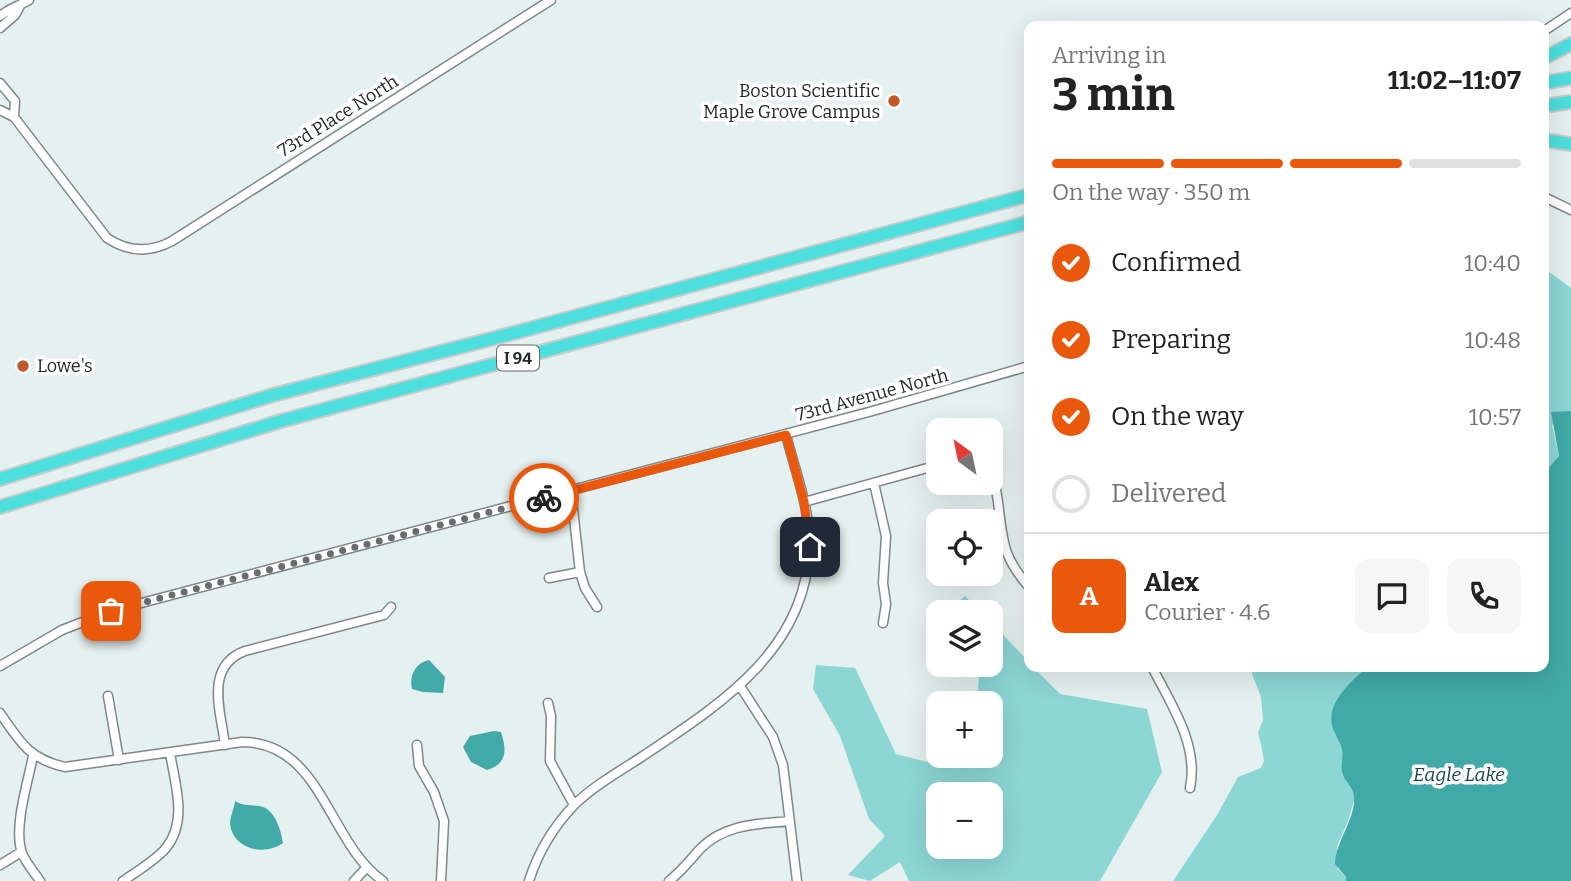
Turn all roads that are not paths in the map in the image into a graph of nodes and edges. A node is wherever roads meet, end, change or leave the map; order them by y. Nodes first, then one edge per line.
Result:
1 (29, 0) edge
2 (551, 0) edge
3 (20, 6) junction
4 (1571, 13) edge
5 (0, 16) edge
6 (0, 28) edge
7 (1549, 28) edge
8 (1571, 44) edge
9 (1549, 55) edge
10 (1571, 78) edge
11 (1549, 82) edge
12 (0, 83) edge
13 (1571, 102) edge
14 (1549, 105) edge
15 (0, 110) edge
16 (15, 117) junction
17 (1549, 141) edge
18 (1571, 145) edge
19 (1024, 196) edge
20 (1549, 199) edge
21 (1571, 210) edge
22 (1024, 223) edge
23 (1024, 367) edge
24 (786, 435) junction
25 (926, 469) edge
26 (0, 478) edge
27 (874, 483) junction
28 (571, 491) junction
29 (997, 495) edge
30 (804, 502) junction
31 (3, 508) edge
32 (580, 572) junction
33 (549, 578) dead end
34 (1024, 581) edge
35 (391, 607) dead end
36 (597, 607) dead end
37 (883, 623) dead end
38 (0, 666) edge
39 (1155, 672) edge
40 (740, 686) junction
41 (108, 696) dead end
42 (548, 703) dead end
43 (0, 713) edge
44 (225, 745) junction
45 (417, 745) dead end
46 (170, 753) junction
47 (33, 756) junction
48 (119, 760) junction
49 (1190, 788) dead end
50 (574, 805) junction
51 (789, 821) junction
52 (21, 852) junction
53 (0, 865) edge
54 (367, 867) junction
55 (40, 881) edge
56 (123, 881) edge
57 (354, 881) edge
58 (383, 881) edge
59 (441, 881) edge
60 (529, 881) edge
61 (669, 881) edge
62 (797, 881) edge

1 - 3 street
2 - 16 street, 73rd Place North
3 - 5 street
3 - 6 street
4 - 7 street
8 - 9 highway
10 - 11 highway
12 - 16 street
13 - 14 highway
15 - 16 street
17 - 18 highway
19 - 26 highway, I 94
20 - 21 street
22 - 31 highway, I 94
23 - 24 street, 73rd Avenue North
24 - 28 street, 73rd Avenue North
24 - 30 street
25 - 27 street
27 - 30 street
27 - 37 street
28 - 32 street
28 - 38 street, 73rd Avenue North
29 - 34 street
30 - 40 street
32 - 33 street
32 - 36 street
35 - 44 street
39 - 49 street
40 - 50 street
40 - 51 street
41 - 48 street
42 - 50 street
43 - 47 street
44 - 46 street
44 - 54 street
45 - 59 street
46 - 48 street
46 - 56 street
47 - 48 street
47 - 52 street
50 - 60 street
51 - 61 street
51 - 62 street
52 - 53 street
52 - 55 street
54 - 57 street
54 - 58 street

